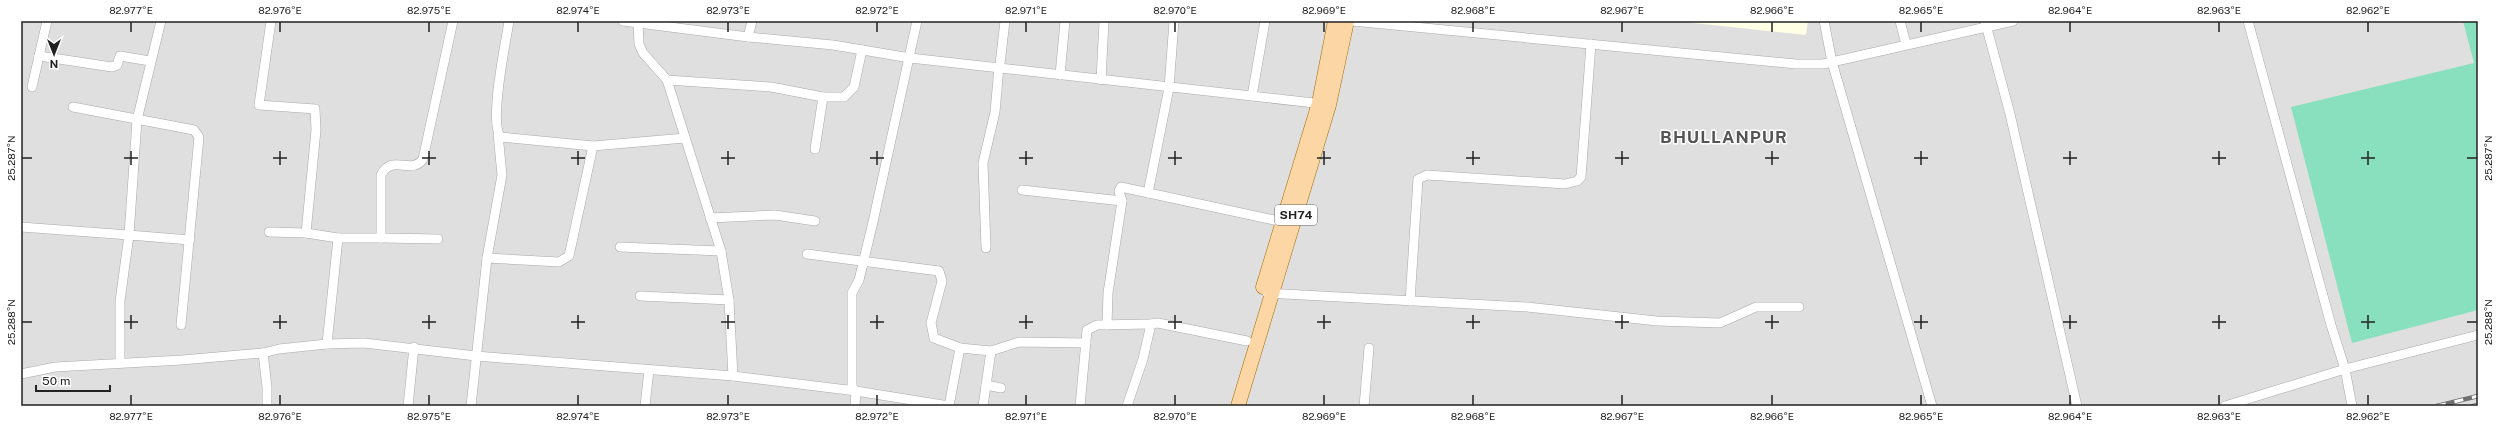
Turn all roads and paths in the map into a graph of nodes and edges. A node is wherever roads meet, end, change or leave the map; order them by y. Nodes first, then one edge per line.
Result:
1 (48, 21) edge
2 (161, 21) edge
3 (270, 21) edge
4 (453, 21) edge
5 (509, 21) edge
6 (623, 21) edge
7 (752, 21) edge
8 (917, 21) edge
9 (1005, 21) edge
10 (1065, 21) edge
11 (1104, 21) edge
12 (1174, 21) edge
13 (1265, 21) edge
14 (1335, 21) edge
15 (1347, 21) edge
16 (1352, 21) edge
17 (1824, 21) edge
18 (1900, 21) edge
19 (2013, 21) edge
20 (2248, 21) edge
21 (638, 23) junction
22 (649, 23) edge
23 (1986, 25) edge
24 (748, 37) junction
25 (1591, 44) junction
26 (1906, 44) junction
27 (862, 50) junction
28 (39, 56) junction
29 (910, 58) junction
30 (150, 61) junction
31 (1832, 62) junction
32 (1000, 65) junction
33 (1060, 75) junction
34 (667, 80) junction
35 (1101, 80) junction
36 (32, 88) dead end
37 (1169, 88) junction
38 (823, 96) junction
39 (1252, 96) junction
40 (1324, 104) junction
41 (73, 107) dead end
42 (137, 120) junction
43 (498, 134) junction
44 (685, 138) junction
45 (593, 146) junction
46 (815, 148) dead end
47 (1022, 190) dead end
48 (1148, 194) junction
49 (1122, 201) junction
50 (710, 218) junction
51 (815, 220) dead end
52 (1283, 222) junction
53 (21, 227) edge
54 (270, 232) dead end
55 (306, 233) junction
56 (129, 236) junction
57 (338, 238) junction
58 (381, 238) junction
59 (438, 239) dead end
60 (190, 240) junction
61 (620, 247) dead end
62 (986, 248) dead end
63 (721, 251) junction
64 (807, 254) dead end
65 (487, 258) junction
66 (863, 261) junction
67 (1266, 293) junction
68 (640, 296) dead end
69 (729, 300) junction
70 (1410, 301) junction
71 (1799, 306) dead end
72 (1151, 324) junction
73 (181, 325) dead end
74 (1107, 325) junction
75 (2478, 335) edge
76 (1247, 341) junction
77 (1086, 343) junction
78 (328, 344) junction
79 (414, 347) junction
80 (960, 348) junction
81 (1369, 348) dead end
82 (991, 351) junction
83 (263, 353) junction
84 (476, 356) junction
85 (120, 362) junction
86 (2345, 369) junction
87 (649, 370) junction
88 (21, 374) edge
89 (733, 376) junction
90 (986, 385) junction
91 (1001, 388) dead end
92 (856, 391) junction
93 (267, 406) edge
94 (408, 406) edge
95 (471, 406) edge
96 (645, 406) edge
97 (855, 406) edge
98 (949, 406) edge
99 (984, 406) edge
100 (1080, 406) edge
101 (1127, 406) edge
102 (1228, 406) edge
103 (1238, 406) edge
104 (1364, 406) edge
105 (1932, 406) edge
106 (2077, 406) edge
107 (2225, 406) edge
108 (2352, 406) edge

1 - 28 street
2 - 30 street
3 - 55 street
4 - 58 street
5 - 43 street
6 - 21 street
7 - 24 street
8 - 29 street
9 - 32 street
10 - 33 street
11 - 35 street
12 - 37 street
13 - 39 street
14 - 40 main road, SH74
15 - 40 main road, SH74
16 - 25 street
17 - 31 street
18 - 26 street
19 - 23 street
20 - 86 street
21 - 22 street
21 - 34 street
22 - 24 street
23 - 26 street
23 - 106 street
24 - 27 street
25 - 31 street
25 - 70 street
26 - 31 street
27 - 29 street
27 - 38 street
28 - 30 street
28 - 36 street
29 - 32 street
29 - 66 street
30 - 42 street
31 - 105 street
32 - 33 street
32 - 62 street
33 - 35 street
34 - 38 street
34 - 44 street
35 - 37 street
37 - 39 street
37 - 48 street
38 - 46 street
39 - 40 street
40 - 52 main road, SH74
40 - 67 main road, SH74
41 - 42 street
42 - 56 street
42 - 60 street
43 - 45 street
43 - 65 street
44 - 45 street
44 - 50 street
45 - 65 street
47 - 49 street
48 - 49 street
48 - 52 street
49 - 74 street
50 - 51 street
50 - 63 street
52 - 67 main road, SH74
53 - 56 street
54 - 55 street
55 - 57 street
56 - 60 street
56 - 85 street
57 - 58 street
57 - 78 street
58 - 59 street
60 - 73 street
61 - 63 street
63 - 69 street
64 - 66 street
65 - 84 street
66 - 80 street
66 - 92 street
67 - 70 street
67 - 76 main road, SH74
67 - 103 main road, SH74
68 - 69 street
69 - 89 street
70 - 71 street
72 - 74 street
72 - 76 street
72 - 101 street
74 - 77 street
75 - 86 street
76 - 102 main road, SH74
77 - 82 street
77 - 100 street
78 - 79 street
78 - 83 street
79 - 84 street
79 - 94 street
80 - 82 street
80 - 98 street
81 - 104 street
82 - 90 street
83 - 85 street
83 - 93 street
84 - 87 street
84 - 95 street
85 - 88 street
86 - 107 street
86 - 108 street
87 - 89 street
87 - 96 street
89 - 92 street
90 - 91 street
90 - 99 street
92 - 97 street
92 - 98 street

